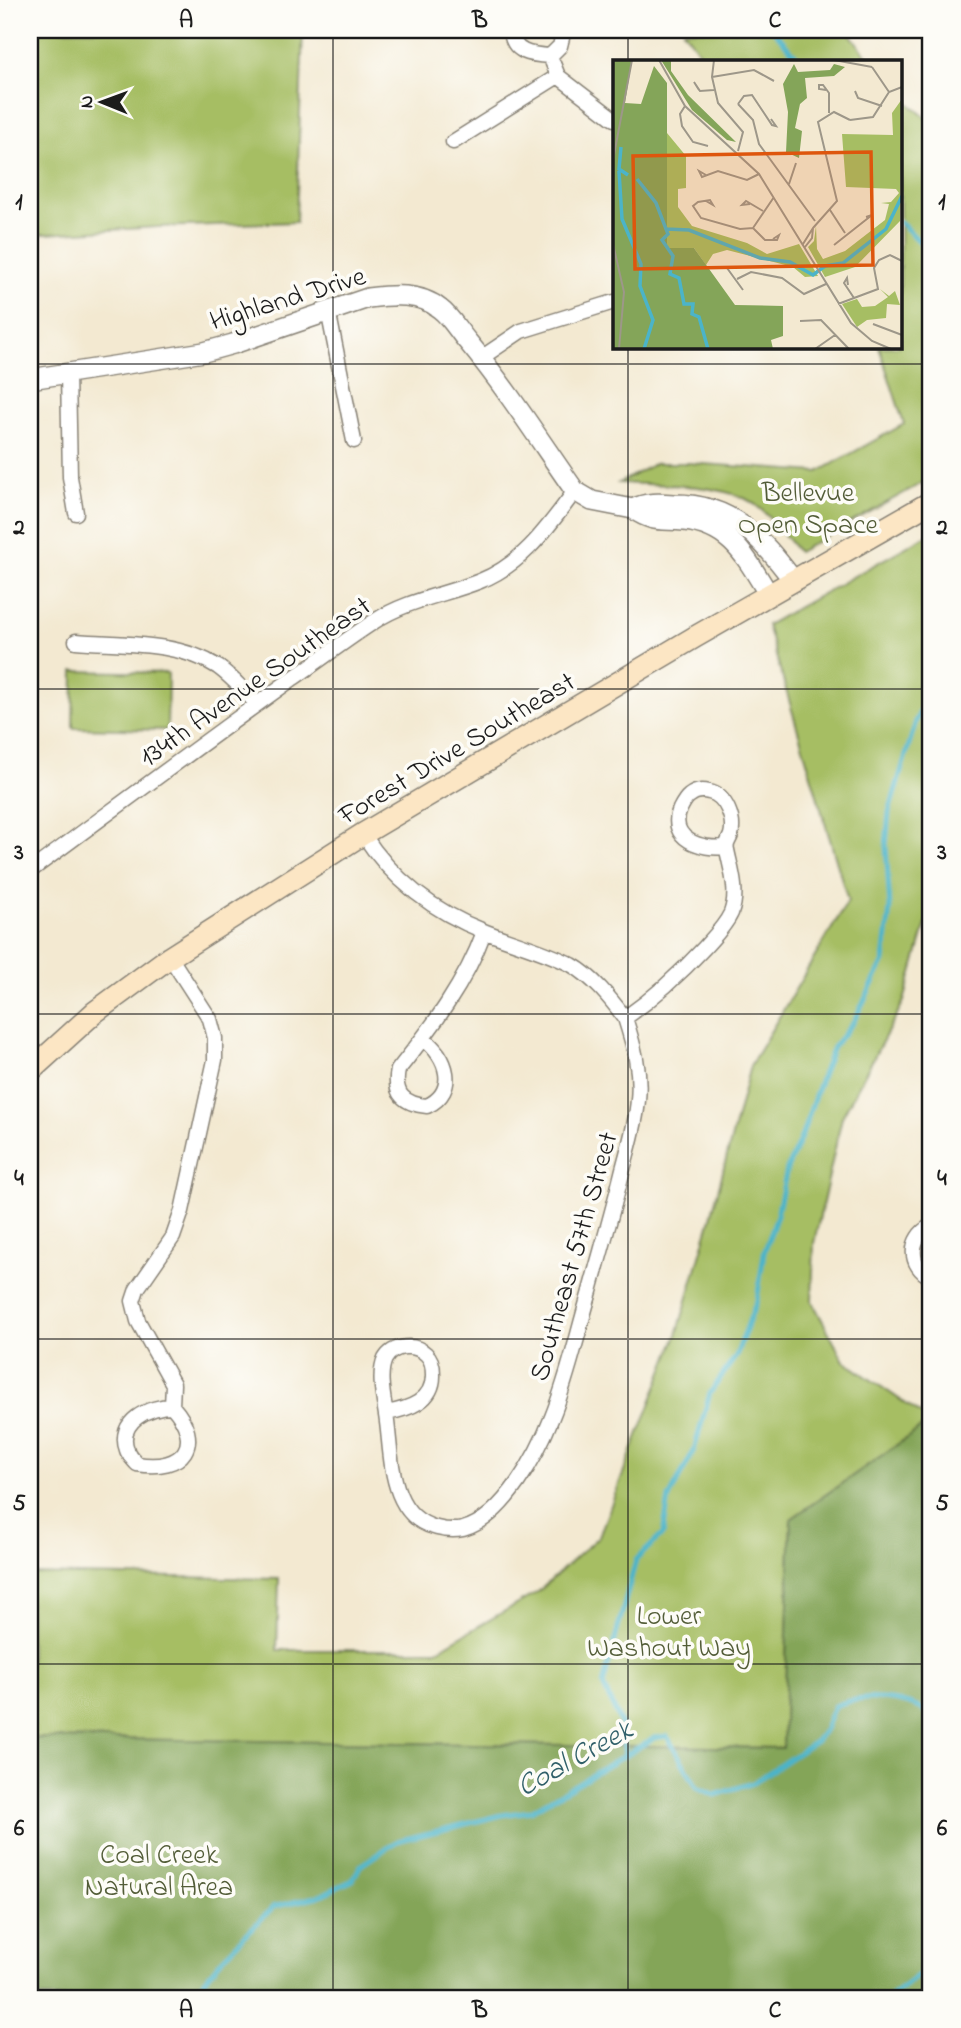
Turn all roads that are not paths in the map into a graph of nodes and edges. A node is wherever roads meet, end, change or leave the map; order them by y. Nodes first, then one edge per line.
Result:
1 (511, 30) edge
2 (564, 30) edge
3 (550, 56) junction
4 (558, 76) junction
5 (613, 118) edge
6 (453, 142) dead end
7 (613, 302) edge
8 (328, 310) junction
9 (481, 358) junction
10 (68, 373) junction
11 (30, 379) edge
12 (354, 441) dead end
13 (575, 491) junction
14 (931, 502) edge
15 (633, 509) junction
16 (76, 513) dead end
17 (793, 580) junction
18 (769, 595) junction
19 (76, 641) dead end
20 (257, 704) junction
21 (363, 834) junction
22 (725, 846) junction
23 (30, 872) edge
24 (484, 932) junction
25 (170, 957) junction
26 (625, 1018) junction
27 (423, 1039) junction
28 (30, 1071) edge
29 (931, 1226) edge
30 (931, 1277) edge
31 (172, 1406) junction
32 (386, 1413) junction

1 - 3 street
2 - 3 street
3 - 4 street
4 - 5 street
4 - 6 street
7 - 9 street
8 - 9 street, Highland Drive
8 - 10 street, Highland Drive
8 - 12 street
9 - 13 street, Highland Drive
10 - 11 street, Highland Drive
10 - 16 street
13 - 15 street
13 - 20 street, 134th Avenue Southeast
14 - 17 main road, Forest Drive Southeast
15 - 17 street
15 - 18 street
17 - 18 main road, Forest Drive Southeast
18 - 21 main road, Forest Drive Southeast
19 - 20 street
20 - 23 street, 134th Avenue Southeast
21 - 24 street
21 - 25 main road, Forest Drive Southeast
22 - 22 street
22 - 26 street
24 - 26 street
24 - 27 street
25 - 28 main road, Forest Drive Southeast
25 - 31 street
26 - 32 street, Southeast 57th Street
27 - 27 street
29 - 30 street
31 - 31 street
32 - 32 street, Southeast 57th Street

